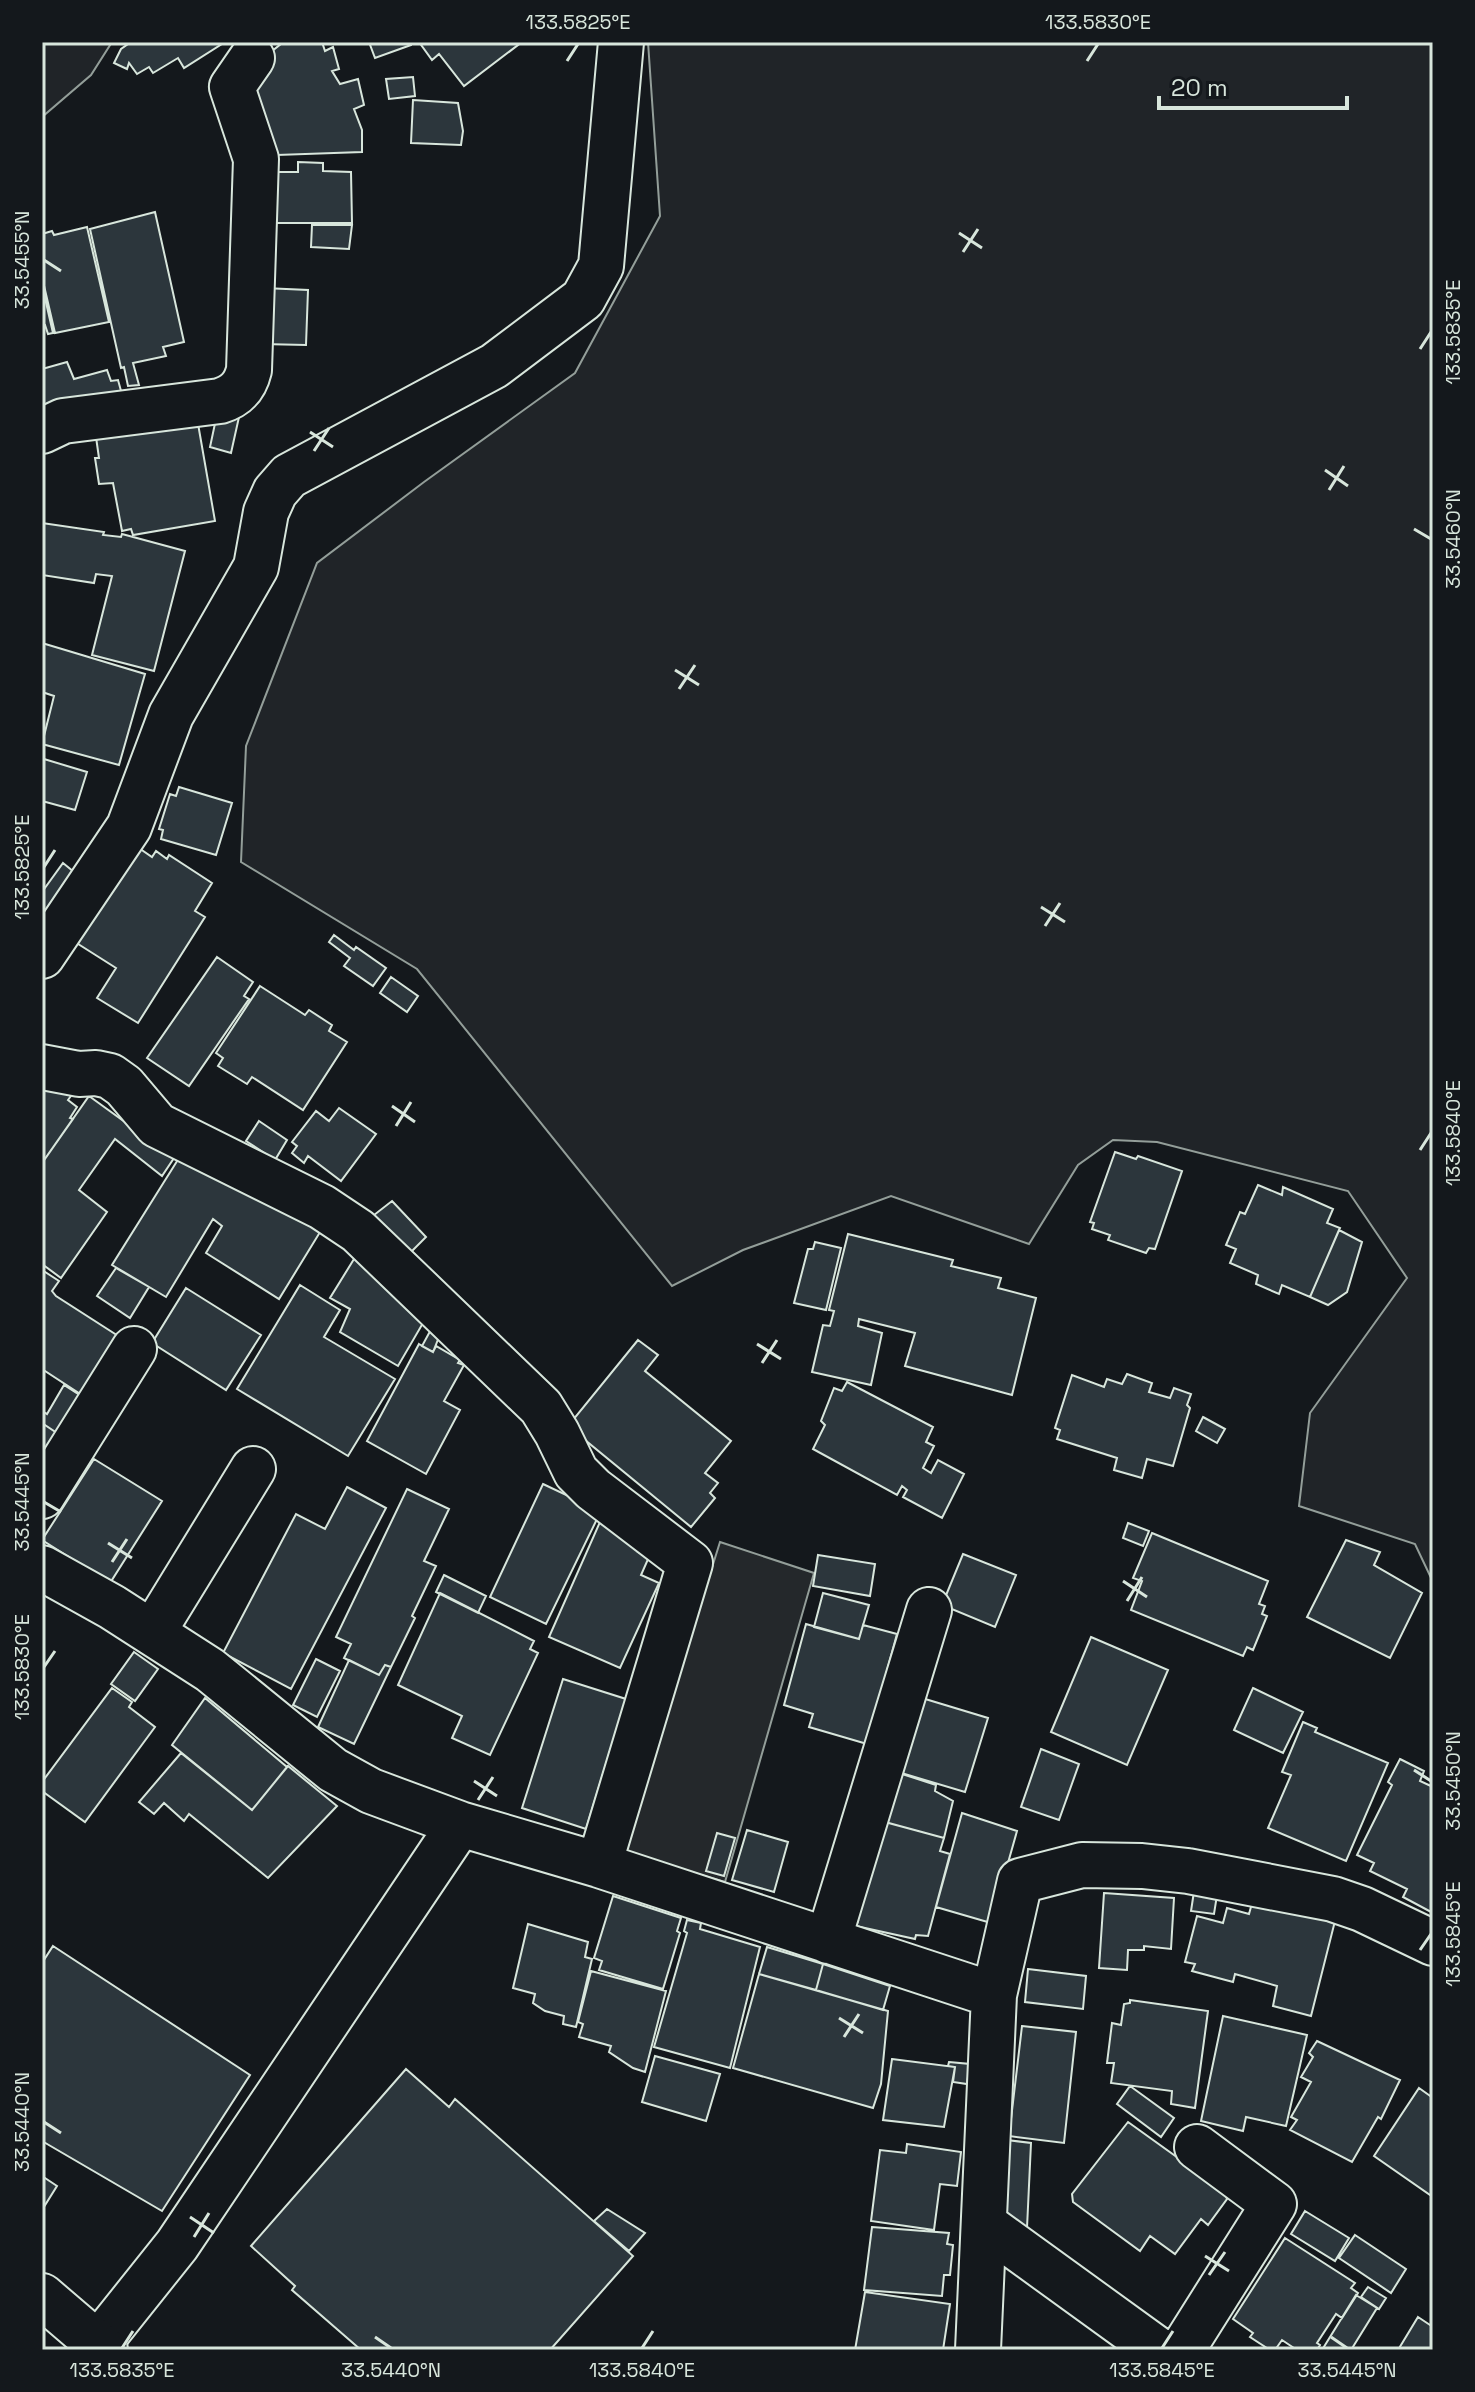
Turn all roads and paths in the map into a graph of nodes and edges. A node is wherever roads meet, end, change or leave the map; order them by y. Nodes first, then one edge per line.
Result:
1 (621, 42) edge
2 (252, 58) dead end
3 (42, 431) edge
4 (42, 956) edge
5 (42, 1067) edge
6 (134, 1349) dead end
7 (253, 1469) dead end
8 (42, 1496) edge
9 (42, 1568) edge
10 (929, 1610) dead end
11 (153, 1632) junction
12 (460, 1824) junction
13 (599, 1865) junction
14 (828, 1941) junction
15 (1433, 1943) edge
16 (994, 1995) junction
17 (1197, 2147) dead end
18 (984, 2224) junction
19 (42, 2296) edge
20 (101, 2347) edge
21 (978, 2350) edge
22 (1158, 2350) edge
23 (1182, 2350) edge

1 - 4 street
2 - 3 street
5 - 13 street
6 - 8 street
7 - 11 street
9 - 11 street
10 - 14 street
11 - 12 street
12 - 13 street
12 - 20 street
13 - 14 street
14 - 16 street
15 - 16 street
16 - 18 street
17 - 23 street
18 - 21 street
18 - 22 street
19 - 20 street

